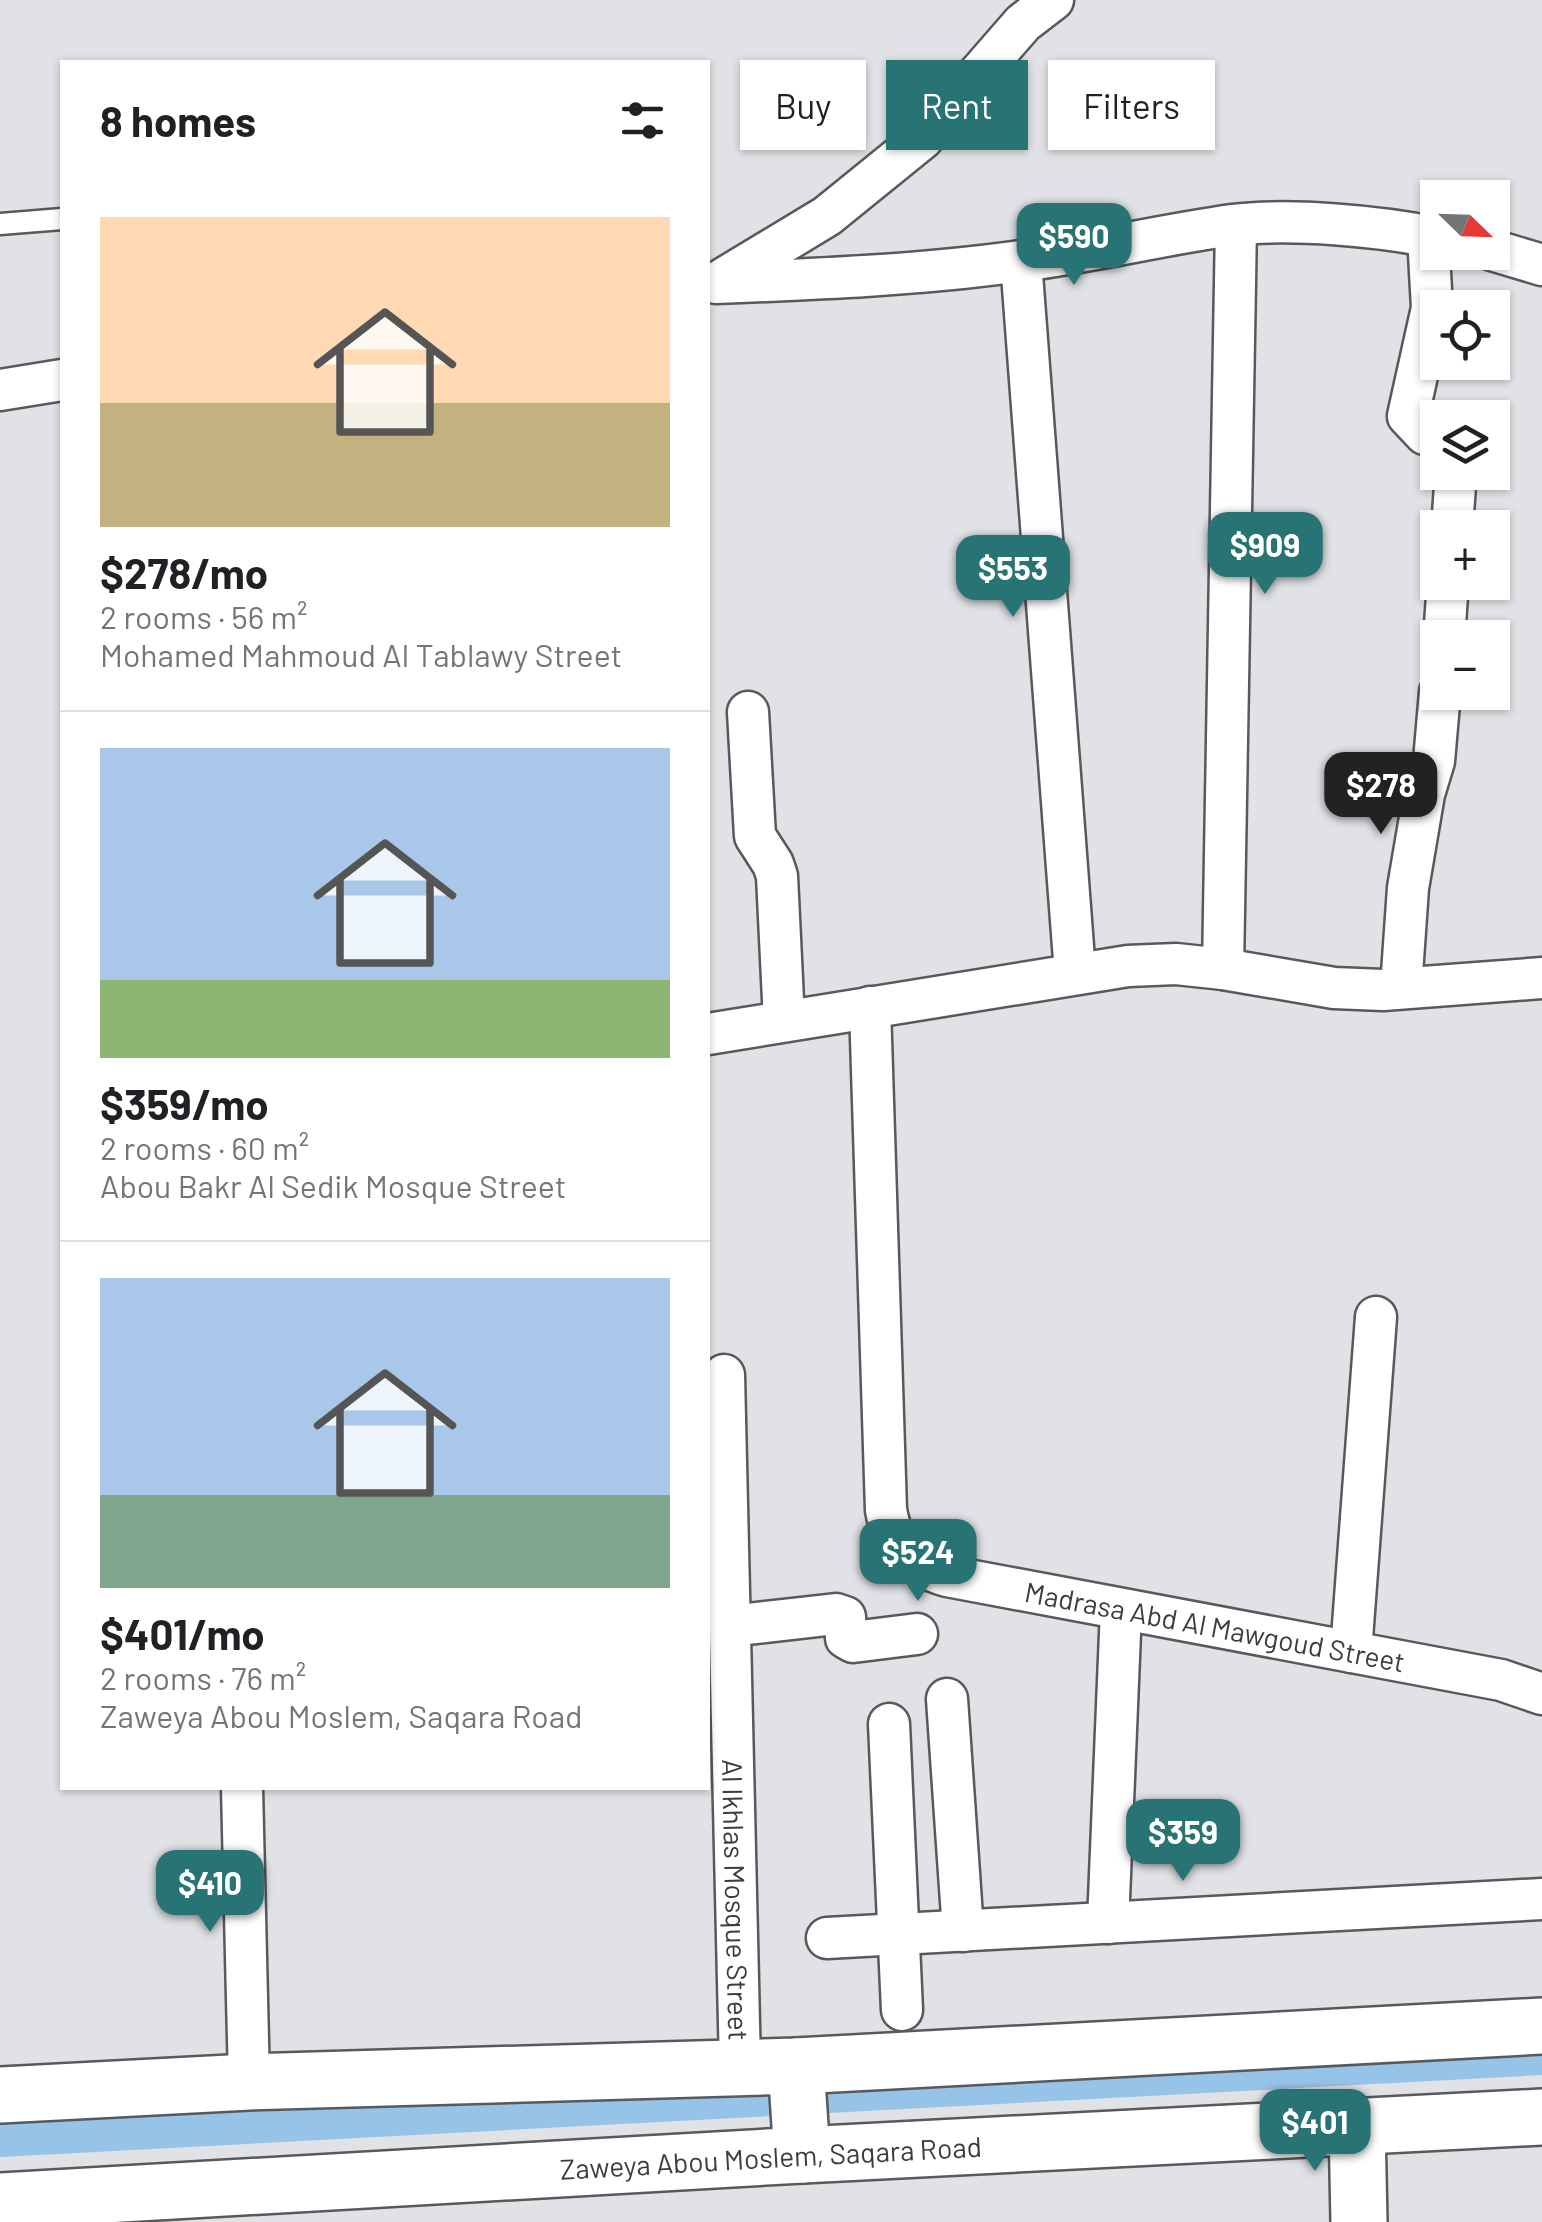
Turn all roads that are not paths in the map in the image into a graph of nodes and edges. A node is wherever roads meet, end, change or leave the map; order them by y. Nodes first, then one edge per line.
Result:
1 (1052, 0) edge
2 (60, 219) edge
3 (0, 224) edge
4 (1236, 225) junction
5 (1420, 236) edge
6 (1510, 255) edge
7 (1020, 262) junction
8 (1542, 264) edge
9 (1432, 270) edge
10 (712, 284) edge
11 (60, 380) edge
12 (0, 390) edge
13 (1420, 430) edge
14 (1438, 710) edge
15 (748, 712) dead end
16 (1224, 969) junction
17 (1075, 973) junction
18 (1542, 978) edge
19 (1401, 988) junction
20 (870, 1007) junction
21 (784, 1021) junction
22 (710, 1034) edge
23 (1376, 1316) dead end
24 (724, 1374) dead end
25 (1121, 1609) junction
26 (730, 1626) junction
27 (917, 1634) dead end
28 (1352, 1652) junction
29 (1542, 1694) edge
30 (947, 1698) dead end
31 (889, 1724) dead end
32 (242, 1790) edge
33 (1542, 1899) edge
34 (1108, 1923) junction
35 (963, 1931) junction
36 (899, 1934) junction
37 (827, 1938) dead end
38 (902, 2010) dead end
39 (1542, 2026) edge
40 (740, 2067) junction
41 (249, 2082) junction
42 (0, 2095) edge
43 (800, 2112) junction
44 (1542, 2117) edge
45 (1357, 2125) junction
46 (0, 2201) edge
47 (1359, 2222) edge

1 - 10 street
2 - 3 lane
4 - 5 street
4 - 7 street
4 - 16 street
6 - 8 street
7 - 10 street
7 - 17 street
9 - 13 street
11 - 12 street
14 - 19 street
15 - 21 street
16 - 17 street
16 - 19 street
17 - 20 street
18 - 19 street
20 - 21 street
20 - 25 street, Madrasa Abd Al Mawgoud Street
21 - 22 street
23 - 28 street
24 - 26 street, Al Ikhlas Mosque Street
25 - 28 street, Madrasa Abd Al Mawgoud Street
25 - 34 street
26 - 27 street
26 - 40 street, Al Ikhlas Mosque Street
28 - 29 street, Madrasa Abd Al Mawgoud Street
30 - 35 street
31 - 36 street
32 - 41 street
33 - 34 street
34 - 35 street
35 - 36 street
36 - 37 street
36 - 38 street
39 - 43 main road, Zaweya Abou Moslem, Saqara Road
40 - 41 main road, Zaweya Abou Moslem, Saqara Road
40 - 43 main road, Zaweya Abou Moslem, Saqara Road
41 - 42 main road, Zaweya Abou Moslem, Saqara Road
43 - 45 main road, Zaweya Abou Moslem, Saqara Road
43 - 46 main road, Zaweya Abou Moslem, Saqara Road
44 - 45 main road, Zaweya Abou Moslem, Saqara Road
45 - 47 main road

